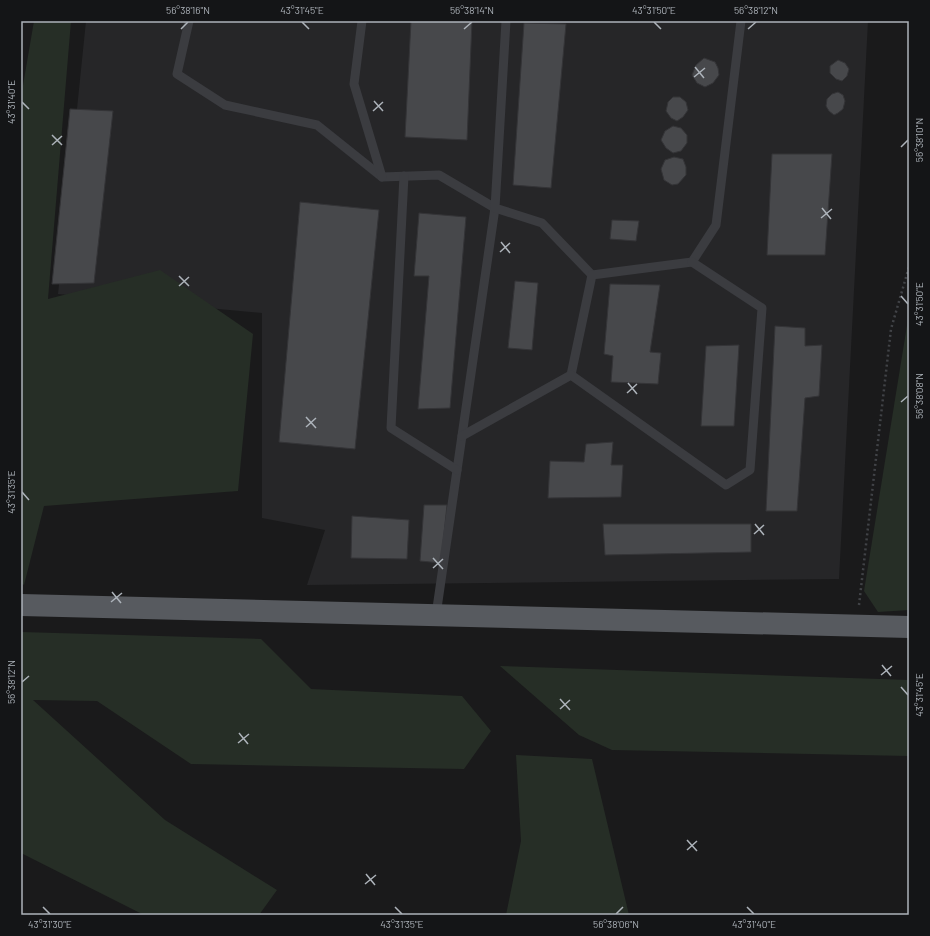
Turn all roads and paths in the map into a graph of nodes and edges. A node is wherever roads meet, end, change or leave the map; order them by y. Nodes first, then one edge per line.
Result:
1 (189, 21) edge
2 (362, 21) edge
3 (506, 21) edge
4 (742, 21) edge
5 (404, 176) junction
6 (382, 177) junction
7 (495, 208) junction
8 (692, 262) junction
9 (909, 267) edge
10 (592, 275) junction
11 (571, 375) junction
12 (462, 436) junction
13 (457, 470) junction
14 (21, 605) edge
15 (436, 615) junction
16 (856, 626) junction
17 (909, 627) edge

1 - 6 lane
2 - 6 lane
3 - 7 lane
4 - 8 lane
5 - 6 lane
5 - 7 lane
5 - 13 lane
7 - 10 lane
7 - 12 lane
8 - 10 lane
8 - 11 lane
9 - 16 path
10 - 11 lane
11 - 12 lane
12 - 13 lane
13 - 15 lane
14 - 15 main road
15 - 16 main road
16 - 17 main road

